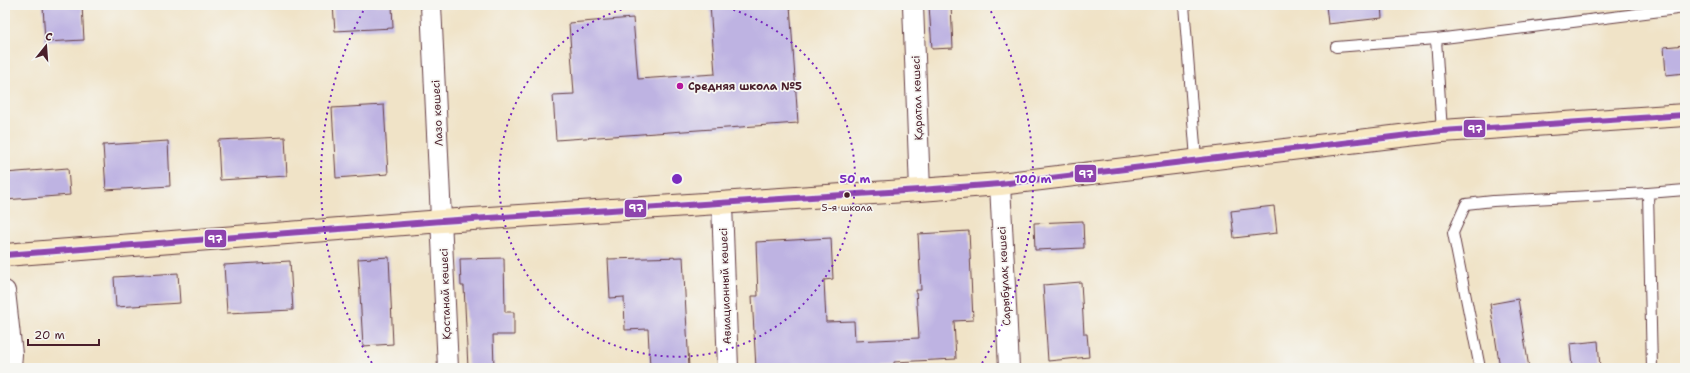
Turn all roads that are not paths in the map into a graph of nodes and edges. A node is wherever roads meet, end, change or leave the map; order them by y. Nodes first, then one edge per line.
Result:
1 (431, 5) edge
2 (913, 5) edge
3 (1184, 5) edge
4 (1685, 8) edge
5 (1436, 39) junction
6 (1336, 46) dead end
7 (1685, 116) edge
8 (1442, 131) junction
9 (1196, 159) junction
10 (1000, 184) junction
11 (920, 190) junction
12 (1685, 190) edge
13 (1648, 193) junction
14 (722, 204) junction
15 (442, 221) junction
16 (5, 255) edge
17 (5, 291) edge
18 (9, 362) edge
19 (448, 368) edge
20 (728, 368) edge
21 (1009, 368) edge
22 (1480, 368) edge
23 (1652, 368) edge

1 - 15 street, Лазо көшесі
2 - 11 street, Қаратал көшесі
3 - 9 lane
4 - 5 lane
5 - 6 lane
5 - 8 lane
7 - 8 street
8 - 9 street
9 - 10 street
10 - 11 street
10 - 21 street, Сарыбұлақ көшесі
11 - 14 street
12 - 13 lane
13 - 22 lane
13 - 23 lane
14 - 15 street
14 - 20 street, Авиационный көшесі
15 - 16 street
15 - 19 street, Қостанай көшесі
17 - 18 street

